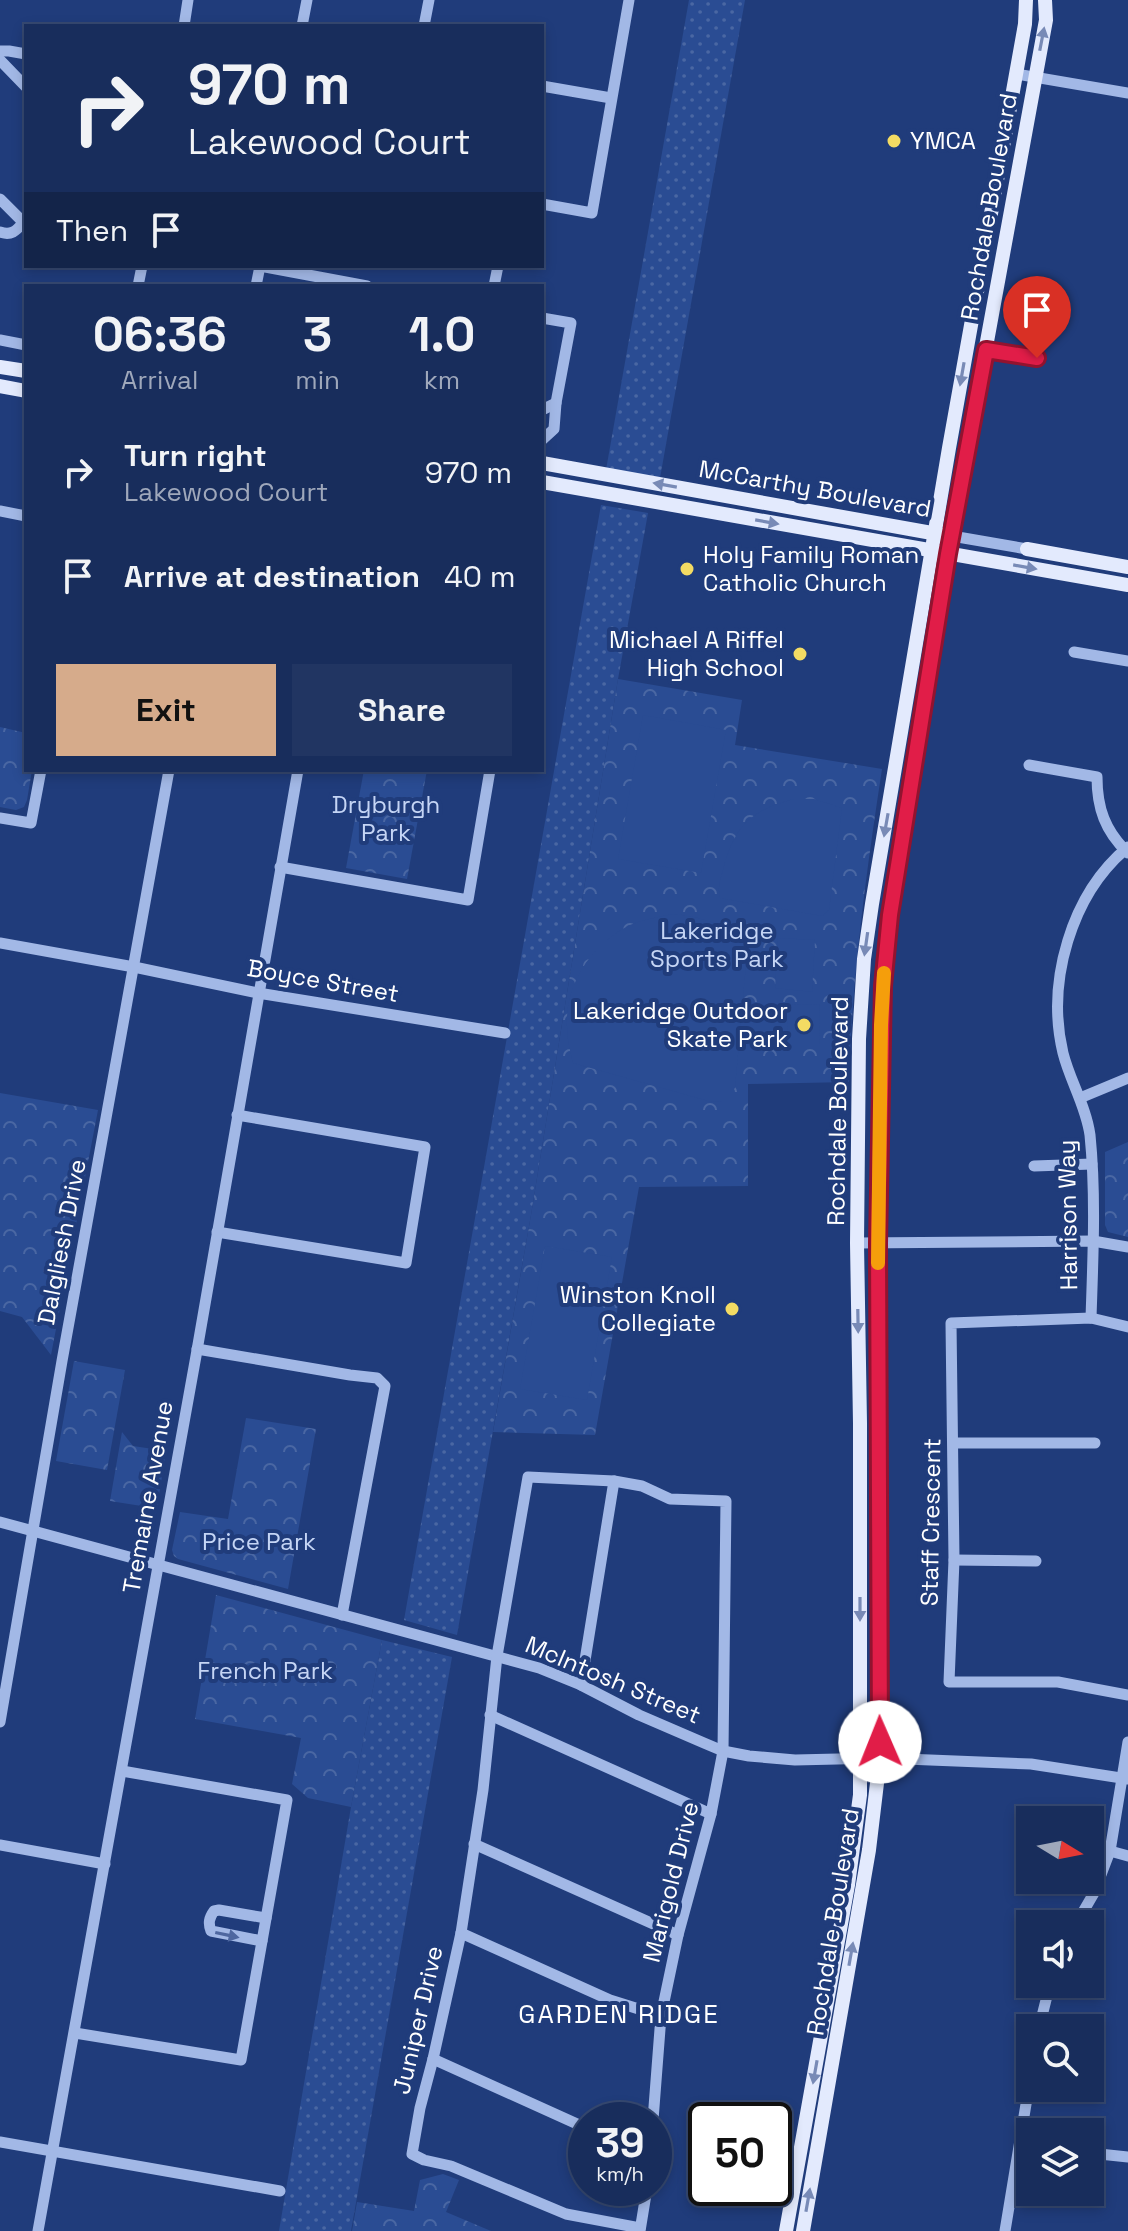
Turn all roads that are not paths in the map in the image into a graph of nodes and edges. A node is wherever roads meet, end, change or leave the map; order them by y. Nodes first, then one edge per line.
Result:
1 (188, 0) edge
2 (307, 0) edge
3 (429, 0) edge
4 (629, 0) edge
5 (1026, 0) edge
6 (1045, 0) edge
7 (184, 24) edge
8 (302, 24) edge
9 (424, 24) edge
10 (0, 51) edge
11 (24, 54) edge
12 (0, 60) edge
13 (1016, 74) junction
14 (1035, 77) junction
15 (24, 85) edge
16 (544, 86) edge
17 (1128, 93) edge
18 (611, 98) junction
19 (0, 200) edge
20 (544, 204) edge
21 (24, 224) edge
22 (0, 232) edge
23 (271, 268) edge
24 (356, 284) edge
25 (544, 318) edge
26 (0, 340) edge
27 (24, 345) edge
28 (986, 350) junction
29 (1037, 358) dead end
30 (0, 367) edge
31 (24, 371) edge
32 (0, 386) edge
33 (24, 391) edge
34 (556, 403) junction
35 (544, 409) edge
36 (544, 438) edge
37 (544, 463) edge
38 (544, 482) edge
39 (0, 511) edge
40 (24, 516) edge
41 (935, 533) junction
42 (952, 536) junction
43 (1027, 549) joint
44 (932, 551) junction
45 (948, 554) junction
46 (1128, 567) edge
47 (1128, 585) edge
48 (1074, 652) dead end
49 (1128, 661) edge
50 (1029, 765) dead end
51 (41, 772) edge
52 (169, 772) edge
53 (298, 772) edge
54 (490, 772) edge
55 (0, 818) edge
56 (1127, 850) edge
57 (280, 867) junction
58 (1, 946) edge
59 (134, 967) junction
60 (258, 993) junction
61 (505, 1033) dead end
62 (1128, 1078) edge
63 (1080, 1098) junction
64 (237, 1115) junction
65 (1092, 1164) junction
66 (1034, 1166) dead end
67 (217, 1232) junction
68 (1093, 1241) junction
69 (857, 1243) junction
70 (878, 1243) junction
71 (1128, 1247) edge
72 (1091, 1318) junction
73 (1128, 1327) edge
74 (197, 1349) junction
75 (954, 1443) junction
76 (1095, 1443) dead end
77 (614, 1481) junction
78 (0, 1522) edge
79 (33, 1531) junction
80 (954, 1560) junction
81 (1036, 1561) dead end
82 (158, 1566) junction
83 (342, 1615) junction
84 (497, 1656) junction
85 (581, 1685) junction
86 (1128, 1695) edge
87 (490, 1715) junction
88 (0, 1722) edge
89 (1128, 1742) edge
90 (723, 1751) junction
91 (880, 1758) junction
92 (860, 1759) junction
93 (122, 1771) junction
94 (1125, 1778) edge
95 (711, 1814) junction
96 (474, 1844) junction
97 (0, 1845) edge
98 (1110, 1851) junction
99 (1128, 1856) edge
100 (105, 1864) junction
101 (1084, 1910) edge
102 (266, 1918) junction
103 (461, 1933) junction
104 (678, 1935) junction
105 (262, 1941) junction
106 (661, 2016) junction
107 (75, 2033) junction
108 (433, 2059) junction
109 (654, 2102) edge
110 (568, 2120) edge
111 (0, 2142) edge
112 (53, 2151) junction
113 (1104, 2154) edge
114 (1128, 2157) edge
115 (1016, 2182) edge
116 (280, 2191) dead end
117 (644, 2206) edge
118 (640, 2229) edge
119 (38, 2231) edge
120 (786, 2231) edge
121 (803, 2231) edge
122 (1005, 2231) edge

1 - 7 street
2 - 8 street
3 - 9 street
4 - 18 street
5 - 13 main road, Rochdale Boulevard
14 -> 6 main road, Rochdale Boulevard
10 - 11 street
12 - 15 street
13 - 14 street
13 -> 41 main road, Rochdale Boulevard
14 - 17 street
14 - 28 main road, Rochdale Boulevard
16 - 18 street
18 - 20 street
19 - 21 street
21 - 22 street
23 - 24 street
25 - 34 street
26 - 27 street
28 - 29 street
28 - 42 main road, Rochdale Boulevard
30 - 31 main road
32 - 33 main road
34 - 35 street
34 - 36 street
41 -> 37 main road, McCarthy Boulevard
38 -> 44 main road, McCarthy Boulevard
39 - 40 street
41 - 42 main road, McCarthy Boulevard
41 - 44 main road, Rochdale Boulevard
42 - 43 street, McCarthy Boulevard
42 - 45 main road, Rochdale Boulevard
43 - 46 main road, McCarthy Boulevard
44 - 45 main road, McCarthy Boulevard
44 -> 69 main road, Rochdale Boulevard
45 -> 47 main road, McCarthy Boulevard
45 - 70 main road, Rochdale Boulevard
48 - 49 street
50 - 56 street
51 - 55 street
52 - 59 street, Dalgliesh Drive
53 - 57 street, Tremaine Avenue
54 - 57 street
56 - 63 street, Harrison Way
57 - 60 street, Tremaine Avenue
58 - 59 street, Boyce Street
59 - 60 street, Boyce Street
59 - 79 street, Dalgliesh Drive
60 - 61 street, Boyce Street
60 - 64 street, Tremaine Avenue
62 - 63 street
63 - 65 street, Harrison Way
64 - 67 street, Tremaine Avenue
64 - 67 street
65 - 66 street
65 - 68 street, Harrison Way
67 - 74 street, Tremaine Avenue
68 - 70 street
68 - 71 street
68 - 72 street, Harrison Way
69 - 70 street
69 -> 92 main road, Rochdale Boulevard
70 - 91 main road, Rochdale Boulevard
72 - 73 street
72 - 75 street, Staff Crescent
74 - 82 street, Tremaine Avenue
74 - 83 street
75 - 76 street
75 - 80 street, Staff Crescent
77 - 84 street, Juniper Drive
77 - 85 street
77 - 90 street, Marigold Drive
78 - 79 street, McIntosh Street
79 - 82 street, McIntosh Street
79 - 88 street, Dalgliesh Drive
80 - 81 street
80 - 86 street, Staff Crescent
82 - 83 street, McIntosh Street
82 - 93 street, Tremaine Avenue
83 - 84 street, McIntosh Street
84 - 85 street, McIntosh Street
84 - 87 street, Juniper Drive
85 - 90 street, McIntosh Street
87 - 95 street
87 - 96 street, Juniper Drive
89 - 94 street
90 - 92 street, McIntosh Street
90 - 95 street, Marigold Drive
91 - 92 street, McIntosh Street
91 - 94 street, McIntosh Street
121 -> 91 main road, Rochdale Boulevard
92 -> 120 main road, Rochdale Boulevard
93 - 100 street, Tremaine Avenue
93 - 102 street
94 - 98 street
95 - 104 street, Marigold Drive
96 - 103 street, Juniper Drive
96 - 104 street
97 - 100 street
98 - 99 street
98 - 101 street
100 - 107 street, Tremaine Avenue
102 - 105 street
102 -> 105 street
103 - 106 street
103 - 108 street, Juniper Drive
104 - 106 street, Marigold Drive
105 - 107 street
106 - 109 street, Marigold Drive
107 - 112 street, Tremaine Avenue
108 - 110 street
108 - 118 street, Juniper Drive
111 - 112 street
112 - 116 street
112 - 119 street, Tremaine Avenue
113 - 114 street
115 - 122 street
117 - 118 street

